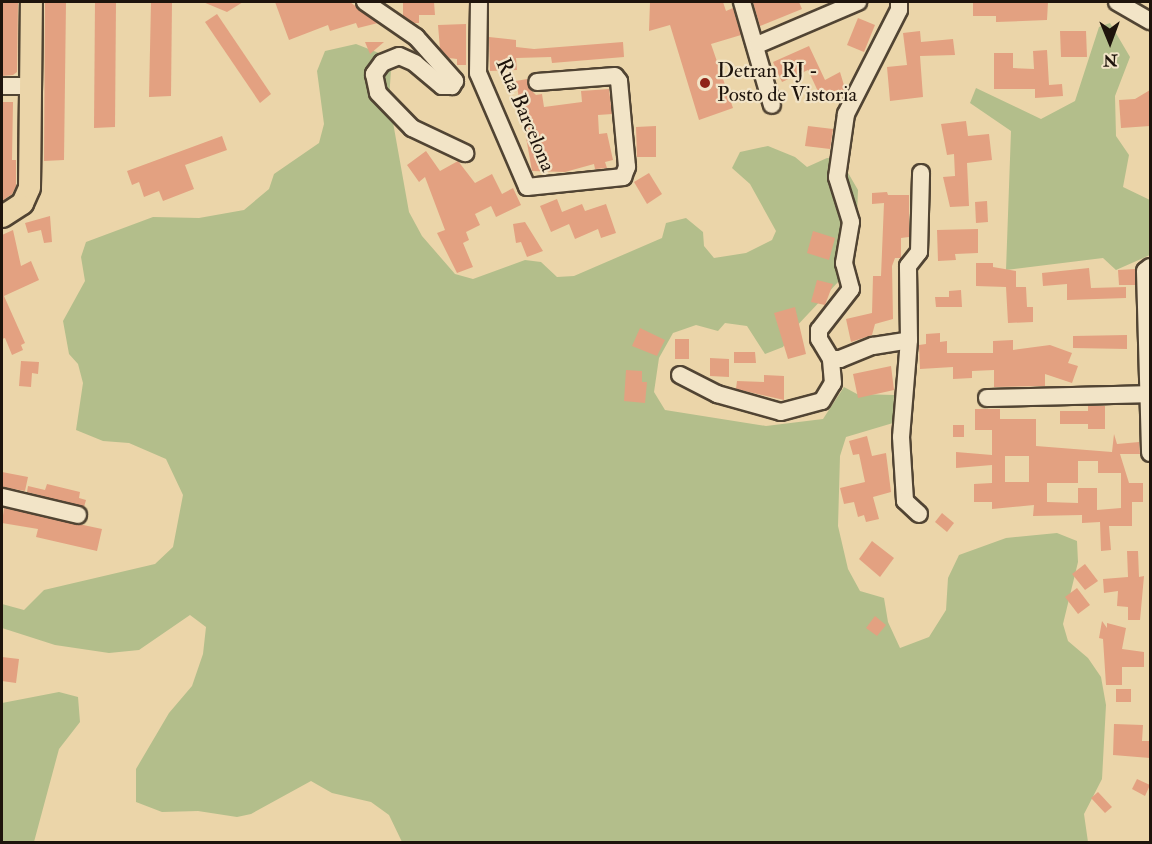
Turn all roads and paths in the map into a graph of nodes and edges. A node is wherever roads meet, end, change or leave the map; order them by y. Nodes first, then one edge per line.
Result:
1 (31, 2) edge
2 (365, 2) edge
3 (479, 2) edge
4 (742, 2) edge
5 (858, 2) edge
6 (900, 2) edge
7 (1118, 2) edge
8 (1150, 21) edge
9 (757, 45) junction
10 (537, 82) dead end
11 (2, 86) edge
12 (29, 86) junction
13 (772, 105) dead end
14 (465, 153) dead end
15 (921, 173) dead end
16 (2, 216) edge
17 (1150, 267) edge
18 (909, 340) junction
19 (831, 359) junction
20 (680, 375) dead end
21 (1147, 394) junction
22 (987, 398) dead end
23 (1150, 453) edge
24 (2, 497) edge
25 (919, 514) dead end
26 (78, 515) dead end

1 - 12 main road
2 - 14 street
3 - 10 street, Rua Barcelona
4 - 9 street
5 - 9 street
6 - 19 street
7 - 8 street
9 - 13 street
11 - 12 street
12 - 16 main road
15 - 18 street
17 - 21 street
18 - 19 street
18 - 25 street
19 - 20 street
21 - 22 street
21 - 23 street
24 - 26 street

